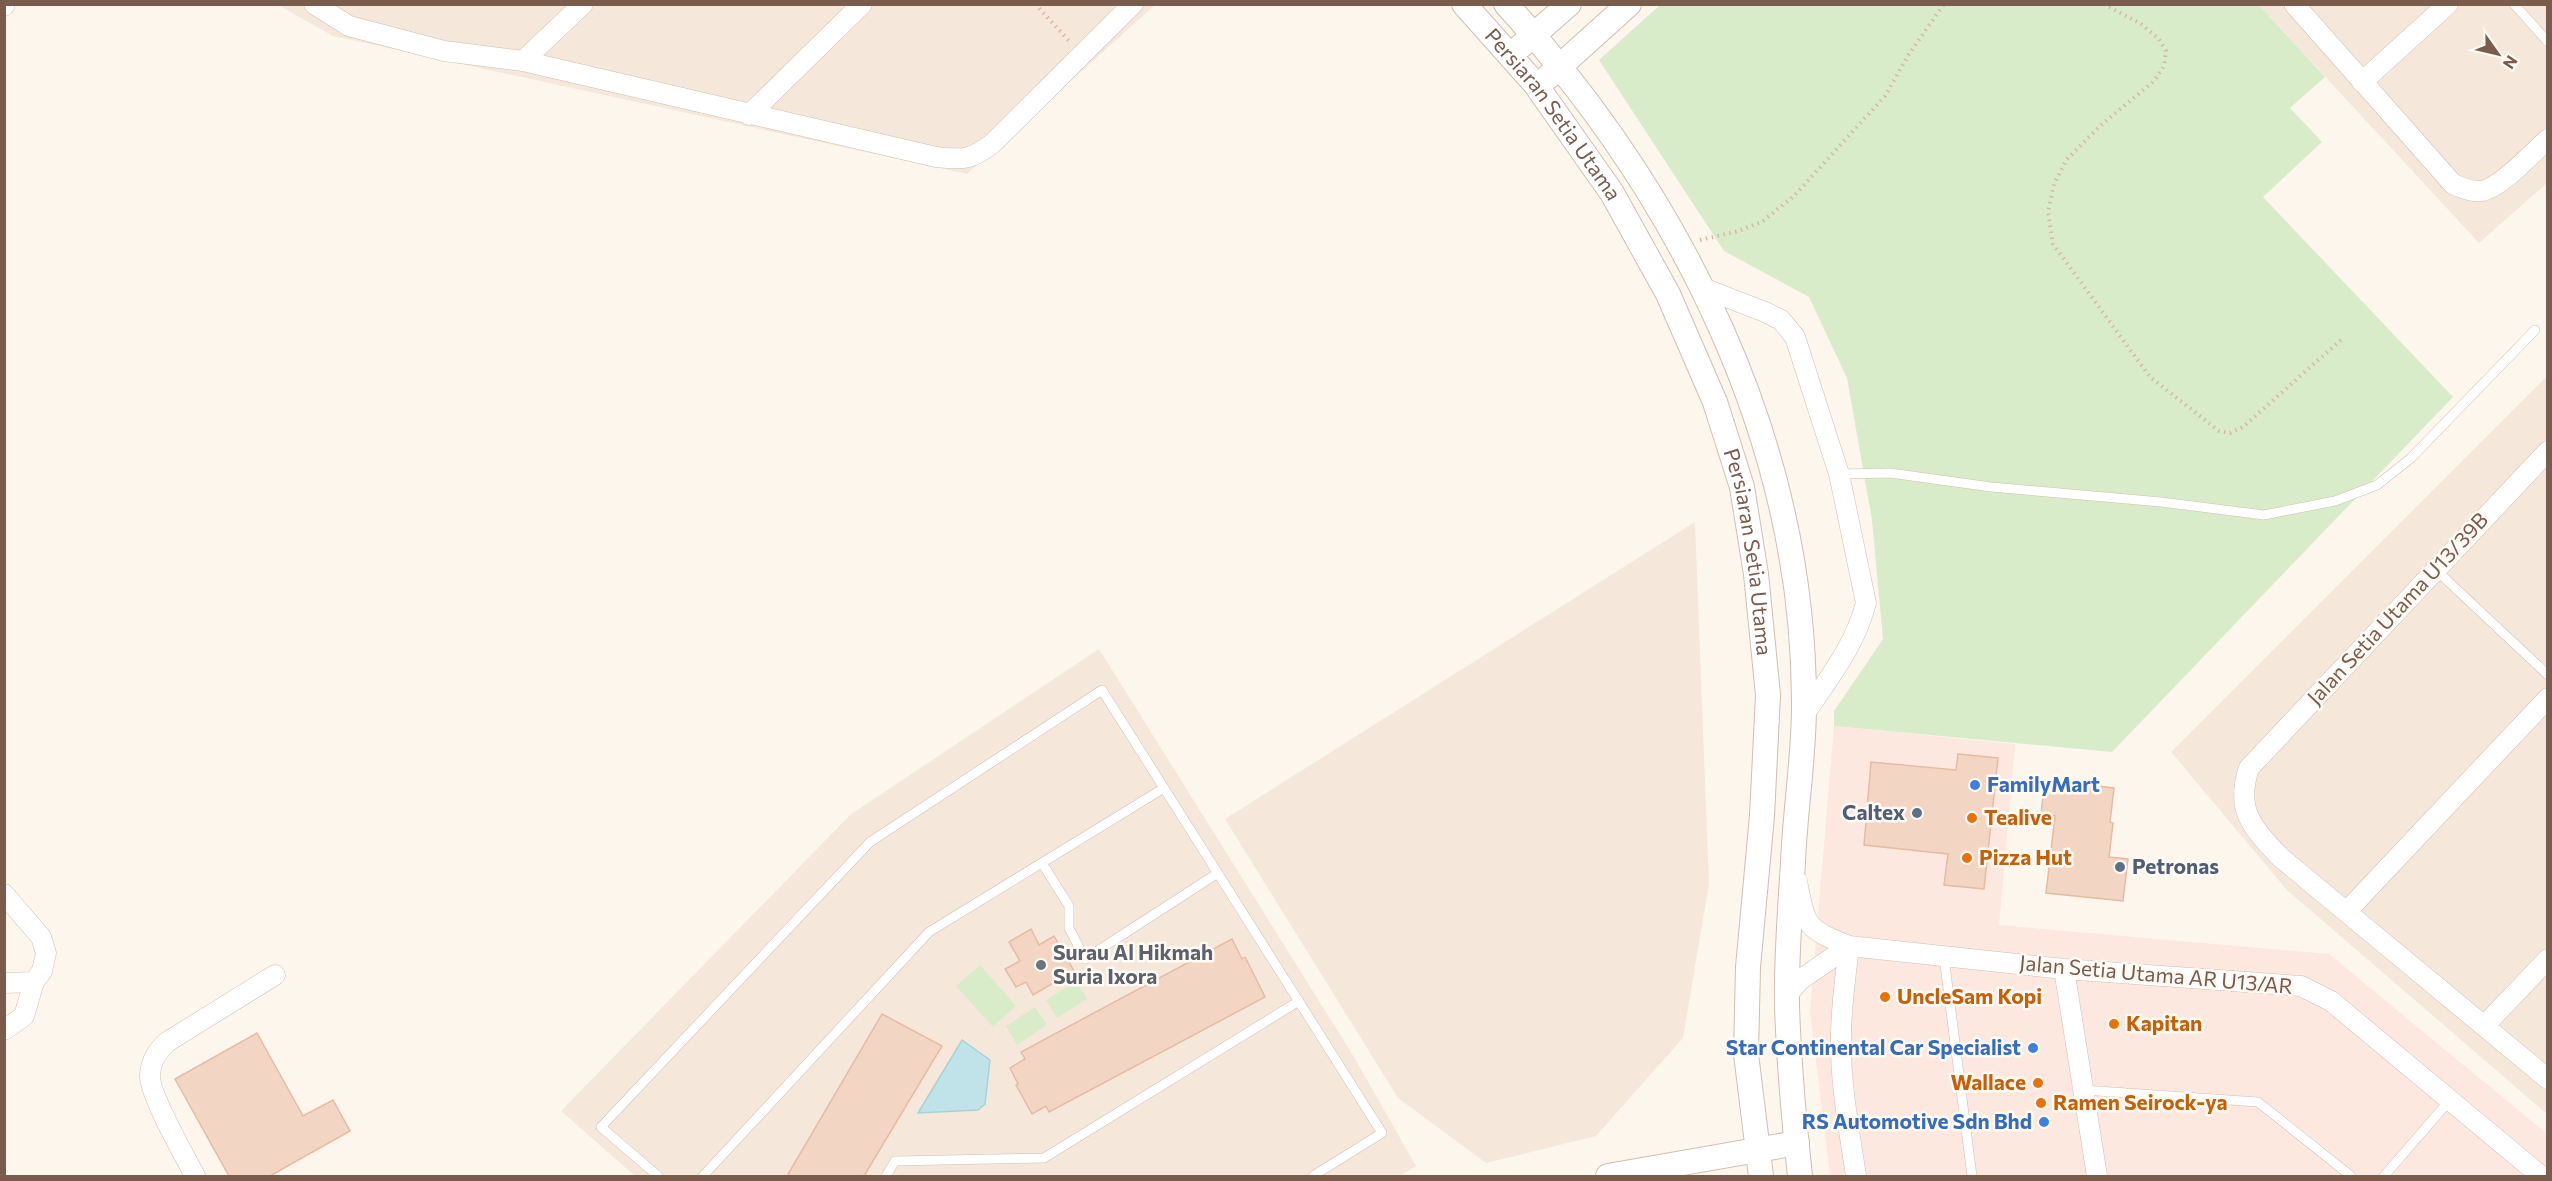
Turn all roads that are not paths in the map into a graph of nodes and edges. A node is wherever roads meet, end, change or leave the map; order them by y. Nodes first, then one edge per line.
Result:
1 (314, 4) edge
2 (583, 4) edge
3 (862, 4) edge
4 (1133, 4) edge
5 (1464, 4) edge
6 (1506, 4) edge
7 (1569, 4) edge
8 (1629, 4) edge
9 (2294, 4) edge
10 (2448, 4) edge
11 (2514, 4) edge
12 (1534, 35) junction
13 (2547, 42) edge
14 (1510, 55) junction
15 (523, 61) junction
16 (1561, 67) junction
17 (2362, 82) junction
18 (1536, 85) junction
19 (749, 115) junction
20 (2547, 139) edge
21 (1703, 288) junction
22 (2535, 330) dead end
23 (2547, 451) edge
24 (1839, 474) junction
25 (2436, 570) junction
26 (2547, 675) edge
27 (2547, 698) edge
28 (1804, 715) junction
29 (1164, 788) junction
30 (1793, 861) junction
31 (1042, 863) junction
32 (1218, 873) junction
33 (4, 894) edge
34 (2346, 912) junction
35 (1849, 946) junction
36 (1944, 957) junction
37 (2547, 959) edge
38 (2064, 969) junction
39 (275, 975) dead end
40 (34, 982) junction
41 (4, 983) edge
42 (1787, 995) junction
43 (1299, 1001) junction
44 (2484, 1026) junction
45 (4, 1030) edge
46 (2547, 1078) edge
47 (2083, 1090) junction
48 (2449, 1101) junction
49 (1797, 1143) junction
50 (1758, 1151) junction
51 (195, 1176) edge
52 (658, 1176) edge
53 (703, 1176) edge
54 (886, 1176) edge
55 (1313, 1176) edge
56 (1608, 1176) edge
57 (1761, 1176) edge
58 (1800, 1176) edge
59 (1856, 1176) edge
60 (1972, 1176) edge
61 (2097, 1176) edge
62 (2351, 1176) edge
63 (2384, 1176) edge
64 (2541, 1176) edge

1 - 15 street
2 - 15 street
3 - 19 street
4 - 19 street
5 - 14 street, Persiaran Setia Utama
6 - 12 street, Persiaran Setia Utama
7 - 12 street
8 - 16 street
9 - 17 street
10 - 17 street
11 - 13 lane
12 - 14 street
12 - 16 street, Persiaran Setia Utama
14 - 18 street, Persiaran Setia Utama
15 - 19 street
16 - 18 street
16 - 21 street, Persiaran Setia Utama
17 - 20 street
18 - 50 street, Persiaran Setia Utama
21 - 24 street
21 - 28 street, Persiaran Setia Utama
22 - 24 lane
23 - 25 street, Jalan Setia Utama U13/39B
24 - 28 street
25 - 26 lane
25 - 34 street, Jalan Setia Utama U13/39B
27 - 34 street
28 - 30 street, Persiaran Setia Utama
29 - 31 lane
29 - 32 lane
29 - 52 lane
30 - 35 street
30 - 42 street, Persiaran Setia Utama
31 - 32 lane
31 - 53 lane
32 - 43 lane
33 - 40 street
34 - 44 street
35 - 36 street, Jalan Setia Utama AR U13/AR
35 - 42 street
35 - 59 street
36 - 38 street, Jalan Setia Utama AR U13/AR
36 - 60 lane
37 - 44 street
38 - 47 street
38 - 48 street, Jalan Setia Utama AR U13/AR
39 - 51 street
40 - 41 street
40 - 45 street
42 - 49 street, Persiaran Setia Utama
43 - 54 lane
43 - 55 lane
44 - 46 street
47 - 61 street
47 - 62 lane
48 - 63 lane
48 - 64 street, Jalan Setia Utama AR U13/AR
49 - 50 street
49 - 58 street, Persiaran Setia Utama
50 - 56 street
50 - 57 street, Persiaran Setia Utama

